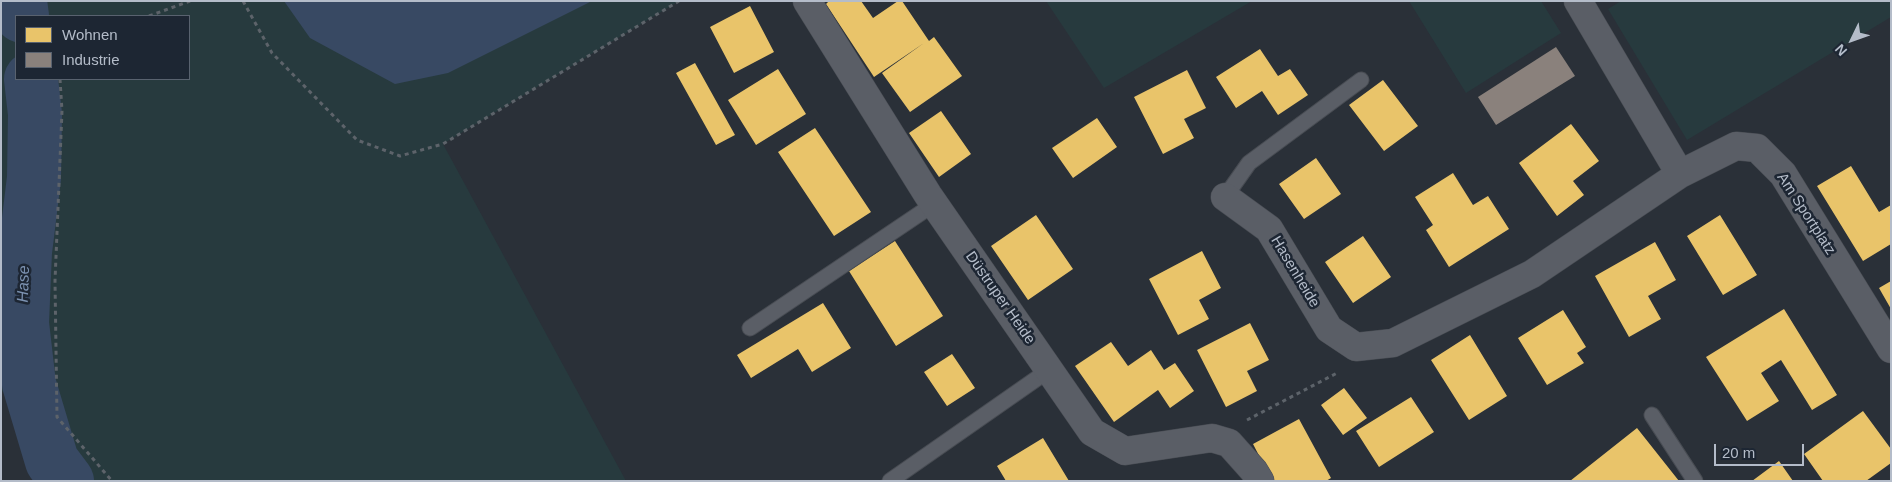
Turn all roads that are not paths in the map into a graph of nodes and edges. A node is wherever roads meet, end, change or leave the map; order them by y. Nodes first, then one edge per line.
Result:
1 (807, 1) edge
2 (1578, 1) edge
3 (1361, 80) dead end
4 (1680, 174) junction
5 (1225, 196) joint
6 (934, 204) junction
7 (750, 328) dead end
8 (1891, 349) edge
9 (1049, 370) junction
10 (1652, 416) dead end
11 (890, 481) edge
12 (1260, 481) edge
13 (1695, 481) edge

1 - 6 street, Düstruper Heide
2 - 4 street
3 - 5 lane, Hasenheide
4 - 5 street, Hasenheide
4 - 8 street, Am Sportplatz
6 - 7 lane
6 - 9 street, Düstruper Heide
9 - 11 lane
9 - 12 street, Düstruper Heide
10 - 13 lane

